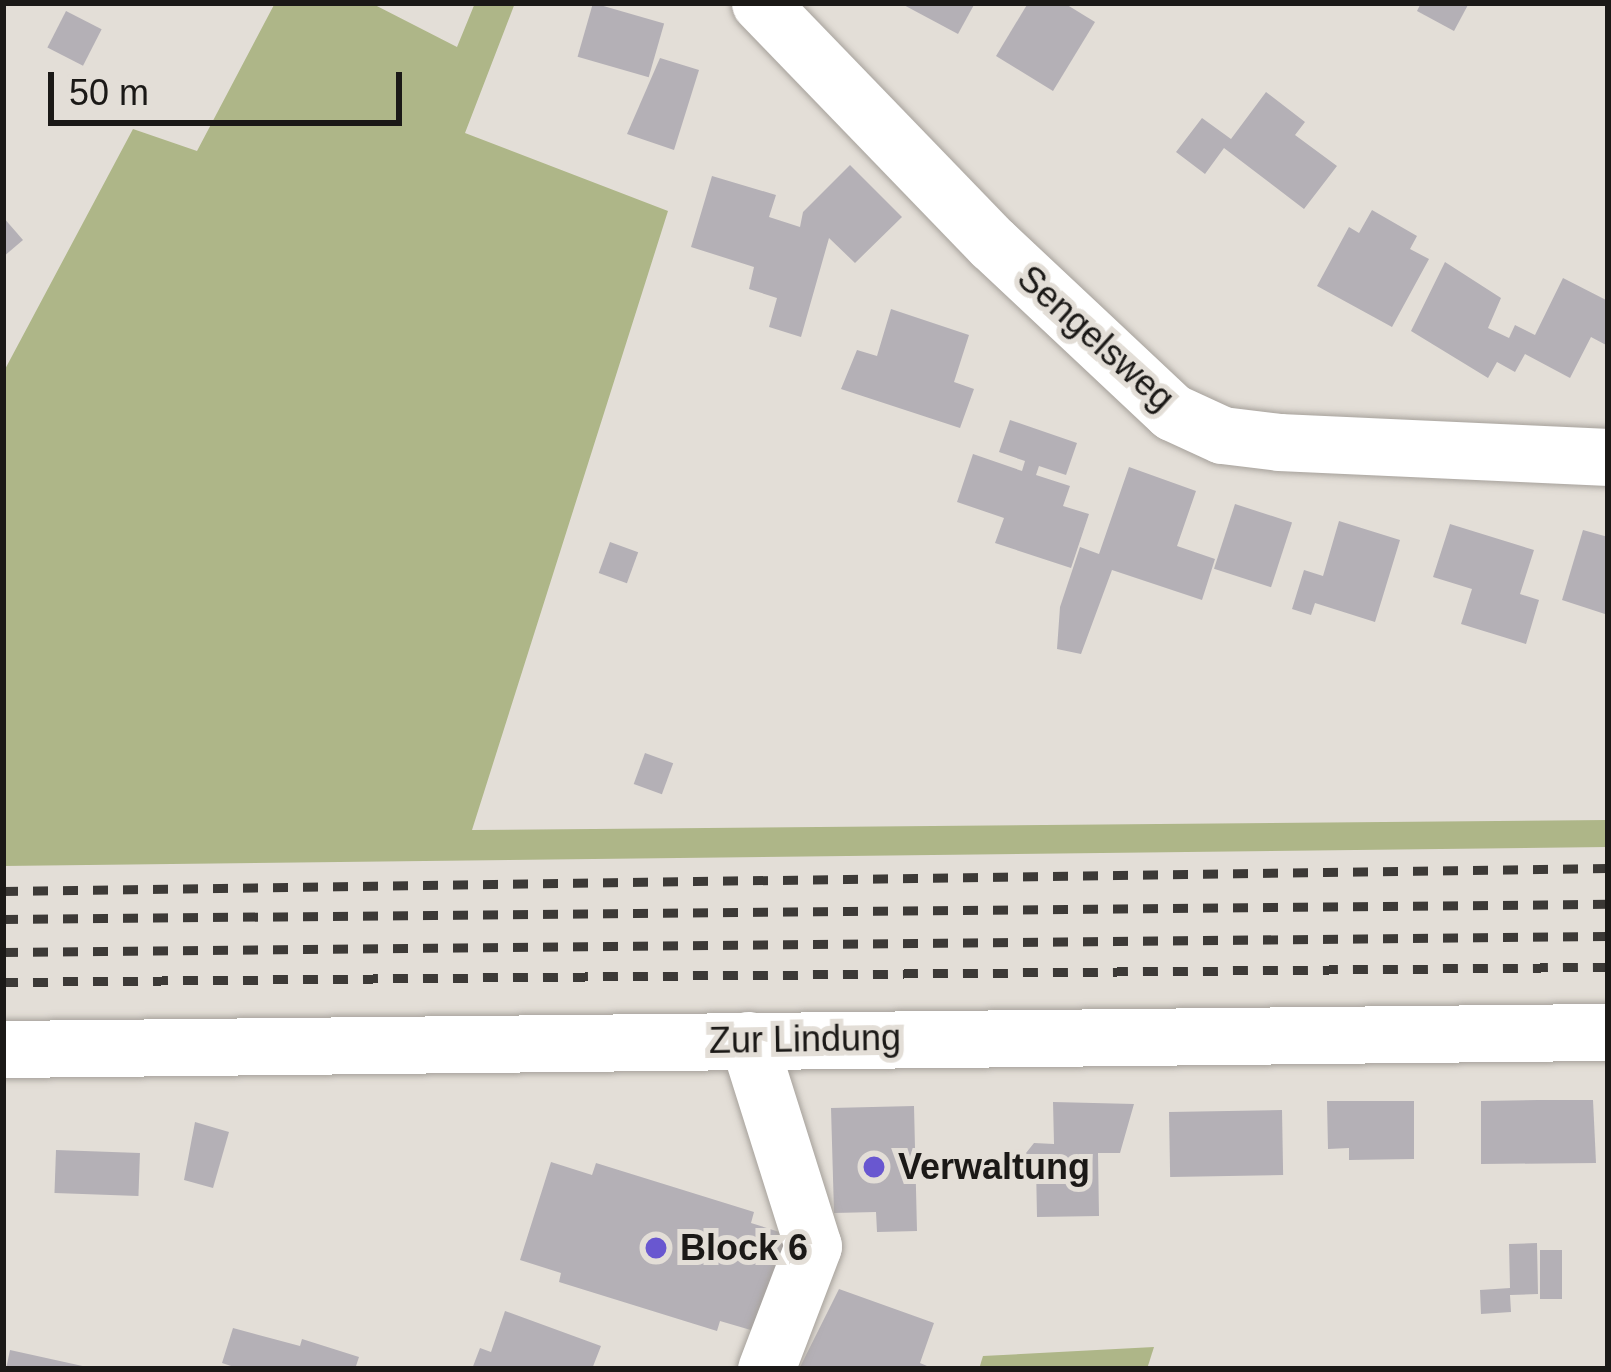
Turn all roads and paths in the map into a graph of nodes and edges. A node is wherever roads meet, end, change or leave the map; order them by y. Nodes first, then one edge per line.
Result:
1 (760, 3) edge
2 (1608, 457) edge
3 (1608, 1032) edge
4 (748, 1040) junction
5 (3, 1049) edge
6 (766, 1369) edge

1 - 2 street, Sengelsweg
3 - 4 street, Zur Lindung
4 - 5 street, Zur Lindung
4 - 6 street

